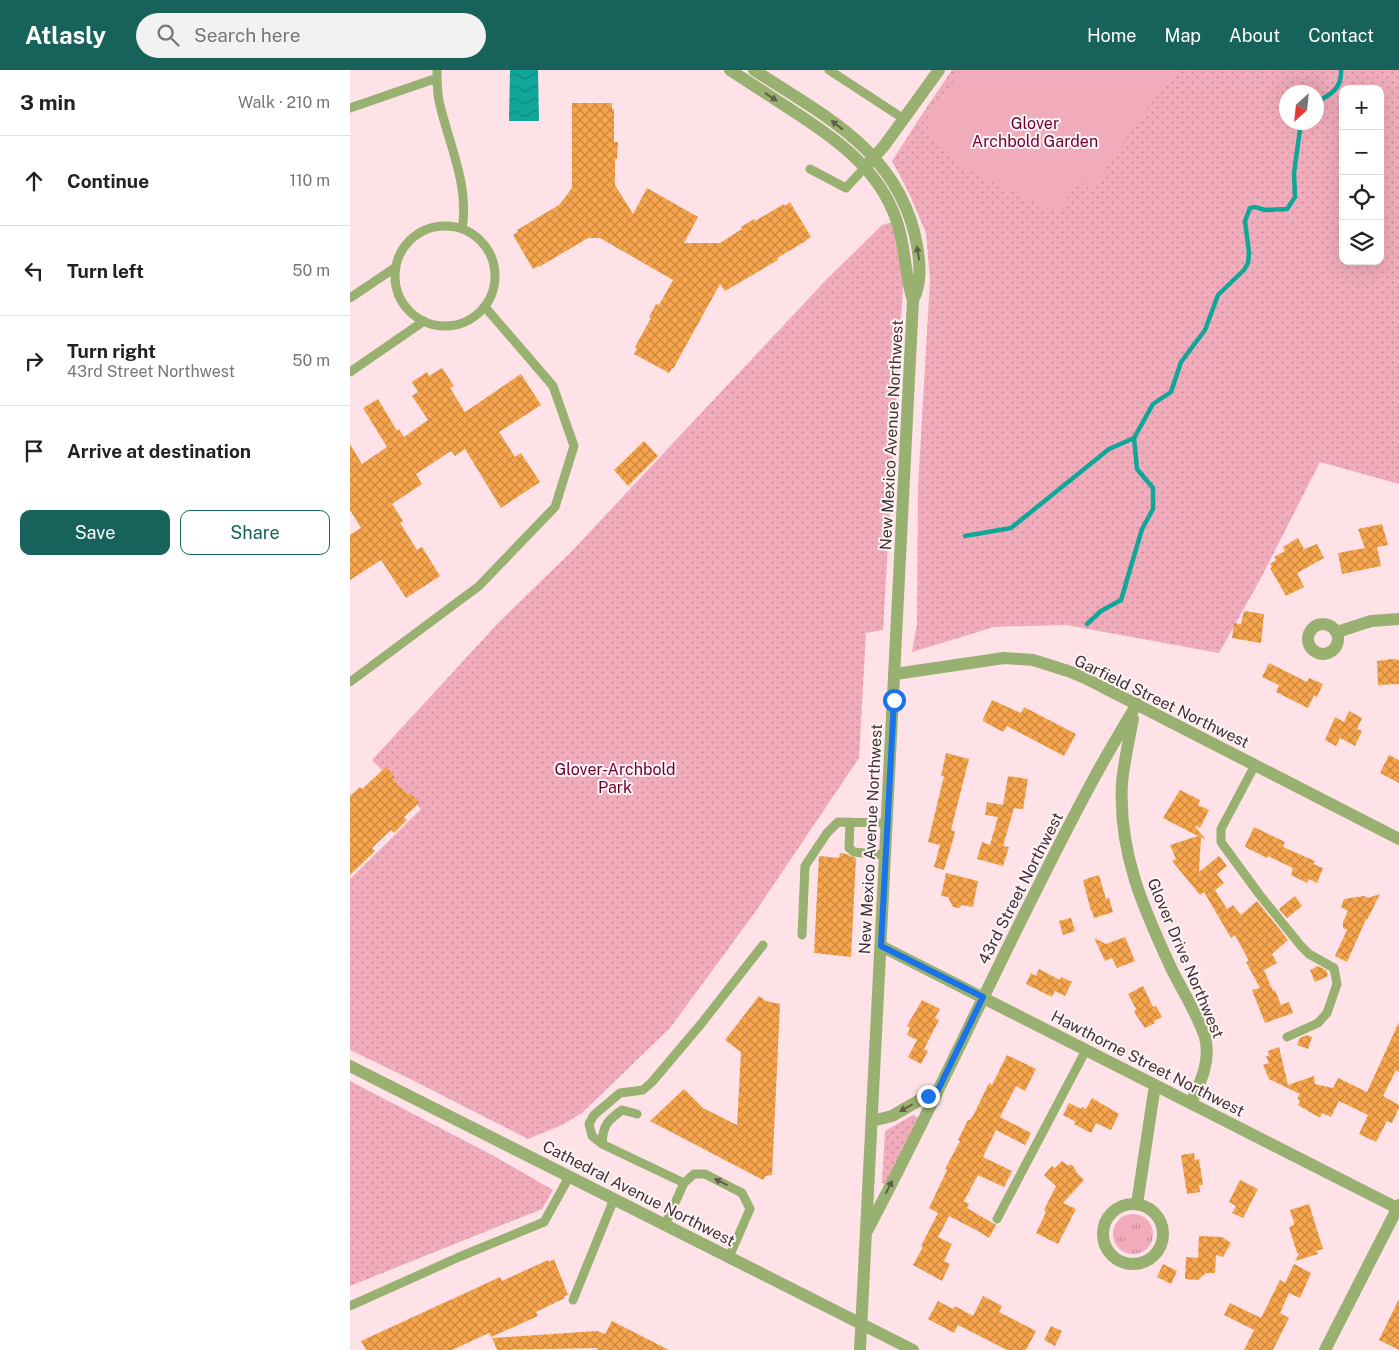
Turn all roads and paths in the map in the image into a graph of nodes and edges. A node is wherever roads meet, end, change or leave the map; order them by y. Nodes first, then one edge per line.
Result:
1 (730, 70) edge
2 (754, 70) edge
3 (829, 70) edge
4 (939, 70) edge
5 (437, 74) edge
6 (350, 108) edge
7 (904, 119) junction
8 (874, 157) junction
9 (865, 167) junction
10 (810, 169) dead end
11 (462, 229) junction
12 (396, 267) junction
13 (350, 298) edge
14 (913, 300) junction
15 (485, 307) junction
16 (424, 321) junction
17 (350, 372) edge
18 (1399, 619) edge
19 (1337, 632) dead end
20 (895, 674) junction
21 (350, 682) edge
22 (1137, 704) junction
23 (1255, 765) junction
24 (850, 822) junction
25 (887, 823) junction
26 (1399, 839) edge
27 (886, 854) junction
28 (802, 935) dead end
29 (763, 944) dead end
30 (881, 946) junction
31 (983, 997) junction
32 (1287, 1037) dead end
33 (1086, 1050) junction
34 (350, 1066) edge
35 (1155, 1085) junction
36 (938, 1090) junction
37 (1191, 1103) junction
38 (637, 1114) dead end
39 (872, 1121) junction
40 (602, 1144) junction
41 (569, 1177) junction
42 (684, 1183) junction
43 (614, 1200) junction
44 (1137, 1204) junction
45 (1398, 1207) edge
46 (997, 1219) dead end
47 (665, 1225) junction
48 (867, 1230) junction
49 (729, 1257) junction
50 (573, 1300) dead end
51 (350, 1306) edge
52 (861, 1324) junction
53 (860, 1350) edge
54 (913, 1350) edge
55 (1325, 1350) edge

1 -> 9 street, New Mexico Avenue Northwest
8 -> 2 street, New Mexico Avenue Northwest
3 - 7 lane
4 - 7 street
5 - 6 lane
5 - 11 lane
7 - 8 street
8 - 9 street
14 -> 8 street, New Mexico Avenue Northwest
9 - 10 lane
9 - 14 street, New Mexico Avenue Northwest
11 - 12 lane
11 - 15 lane
12 - 13 lane
12 - 16 lane
14 - 20 street, New Mexico Avenue Northwest
15 - 16 lane
15 - 21 lane
16 - 17 lane
18 - 19 street
20 - 22 street, Garfield Street Northwest
20 - 25 street, New Mexico Avenue Northwest
22 - 23 street, Garfield Street Northwest
22 - 31 street, 43rd Street Northwest
22 - 37 street, Glover Drive Northwest
23 - 26 street, Garfield Street Northwest
23 - 32 lane
24 - 25 lane
24 - 27 lane
24 - 28 lane
25 - 27 street, New Mexico Avenue Northwest
27 - 30 street, New Mexico Avenue Northwest
29 - 40 lane
30 - 31 street, Hawthorne Street Northwest
30 - 39 street, New Mexico Avenue Northwest
31 - 33 street, Hawthorne Street Northwest
31 - 36 street, 43rd Street Northwest
33 - 35 street, Hawthorne Street Northwest
33 - 46 lane
34 - 41 street, Cathedral Avenue Northwest
35 - 37 street, Hawthorne Street Northwest
35 - 44 street
36 -> 39 street
48 -> 36 street, 43rd Street Northwest
37 - 45 street, Hawthorne Street Northwest
38 - 40 lane
39 - 48 street, New Mexico Avenue Northwest
40 - 42 lane
41 - 43 street, Cathedral Avenue Northwest
41 - 51 lane
42 - 47 lane
49 -> 42 lane
43 - 47 street, Cathedral Avenue Northwest
43 - 50 lane
44 - 44 street
45 - 55 street
47 - 49 street, Cathedral Avenue Northwest
48 - 52 street, New Mexico Avenue Northwest
49 - 52 street, Cathedral Avenue Northwest
52 - 53 street, New Mexico Avenue Northwest
52 - 54 street, Cathedral Avenue Northwest

